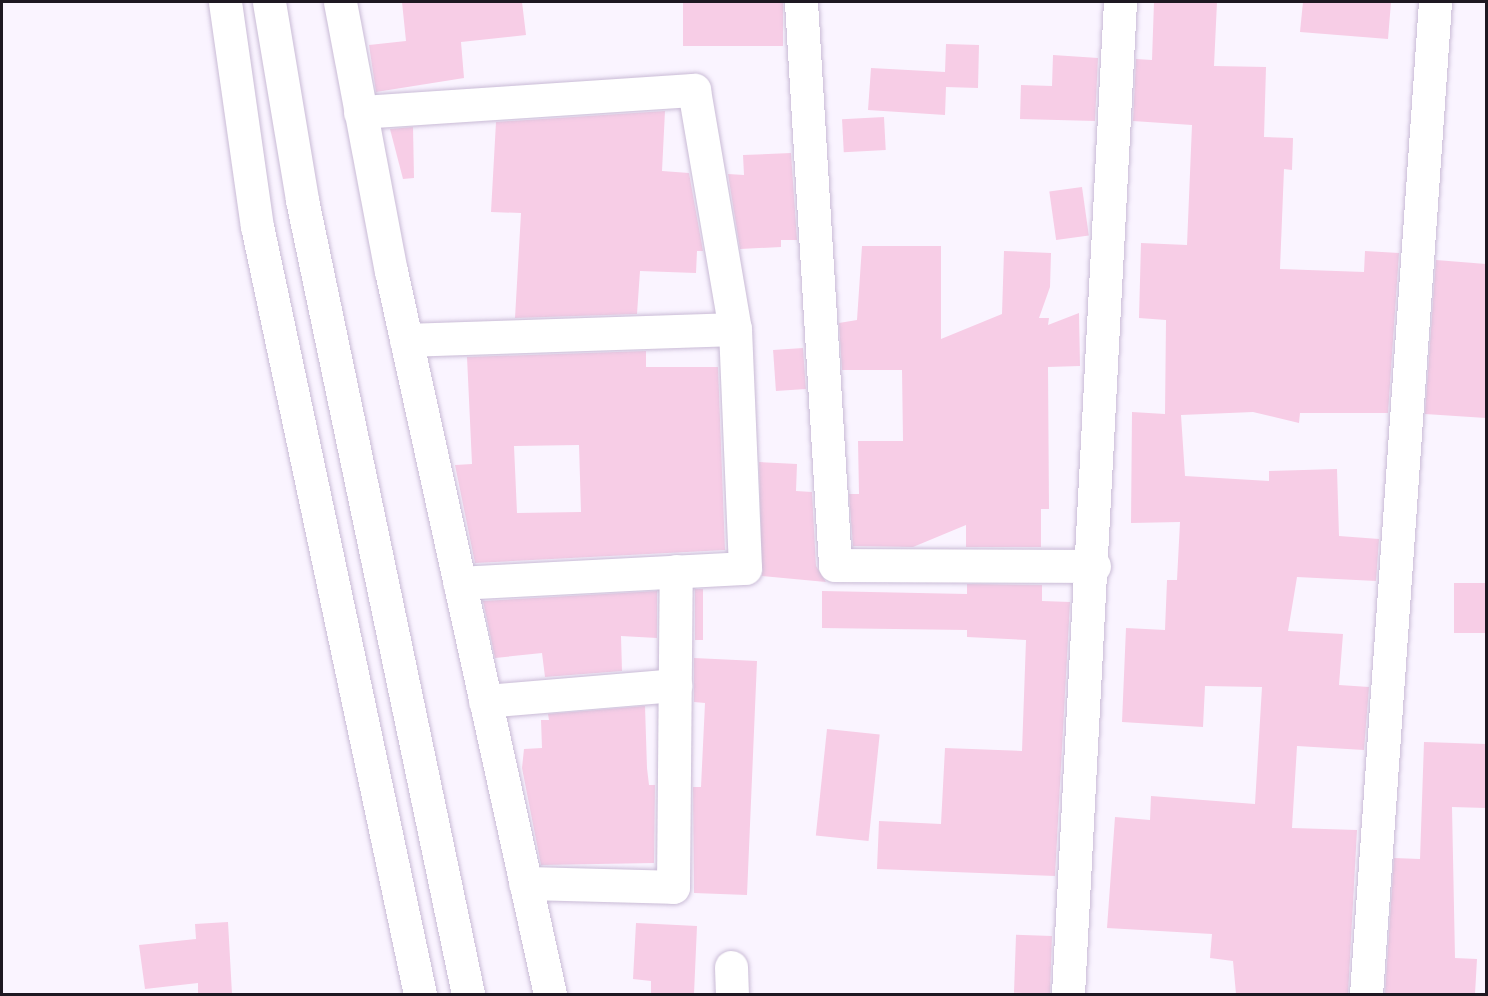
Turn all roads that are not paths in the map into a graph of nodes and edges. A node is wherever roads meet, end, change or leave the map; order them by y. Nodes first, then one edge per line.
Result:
1 (225, 2) edge
2 (269, 2) edge
3 (340, 2) edge
4 (801, 2) edge
5 (1120, 2) edge
6 (1435, 2) edge
7 (360, 112) junction
8 (735, 329) junction
9 (406, 340) junction
10 (1094, 566) junction
11 (676, 571) junction
12 (459, 583) junction
13 (675, 685) junction
14 (485, 700) junction
15 (525, 883) junction
16 (420, 994) edge
17 (468, 994) edge
18 (550, 994) edge
19 (1068, 994) edge
20 (1366, 994) edge

1 - 16 street
2 - 17 street
3 - 7 street
4 - 10 street
5 - 10 street
6 - 20 street
7 - 8 street
7 - 9 street
8 - 9 street
8 - 11 street
9 - 12 street
10 - 19 street
11 - 12 street
11 - 13 street
12 - 14 street
13 - 14 street
13 - 15 street
14 - 15 street
15 - 18 street

